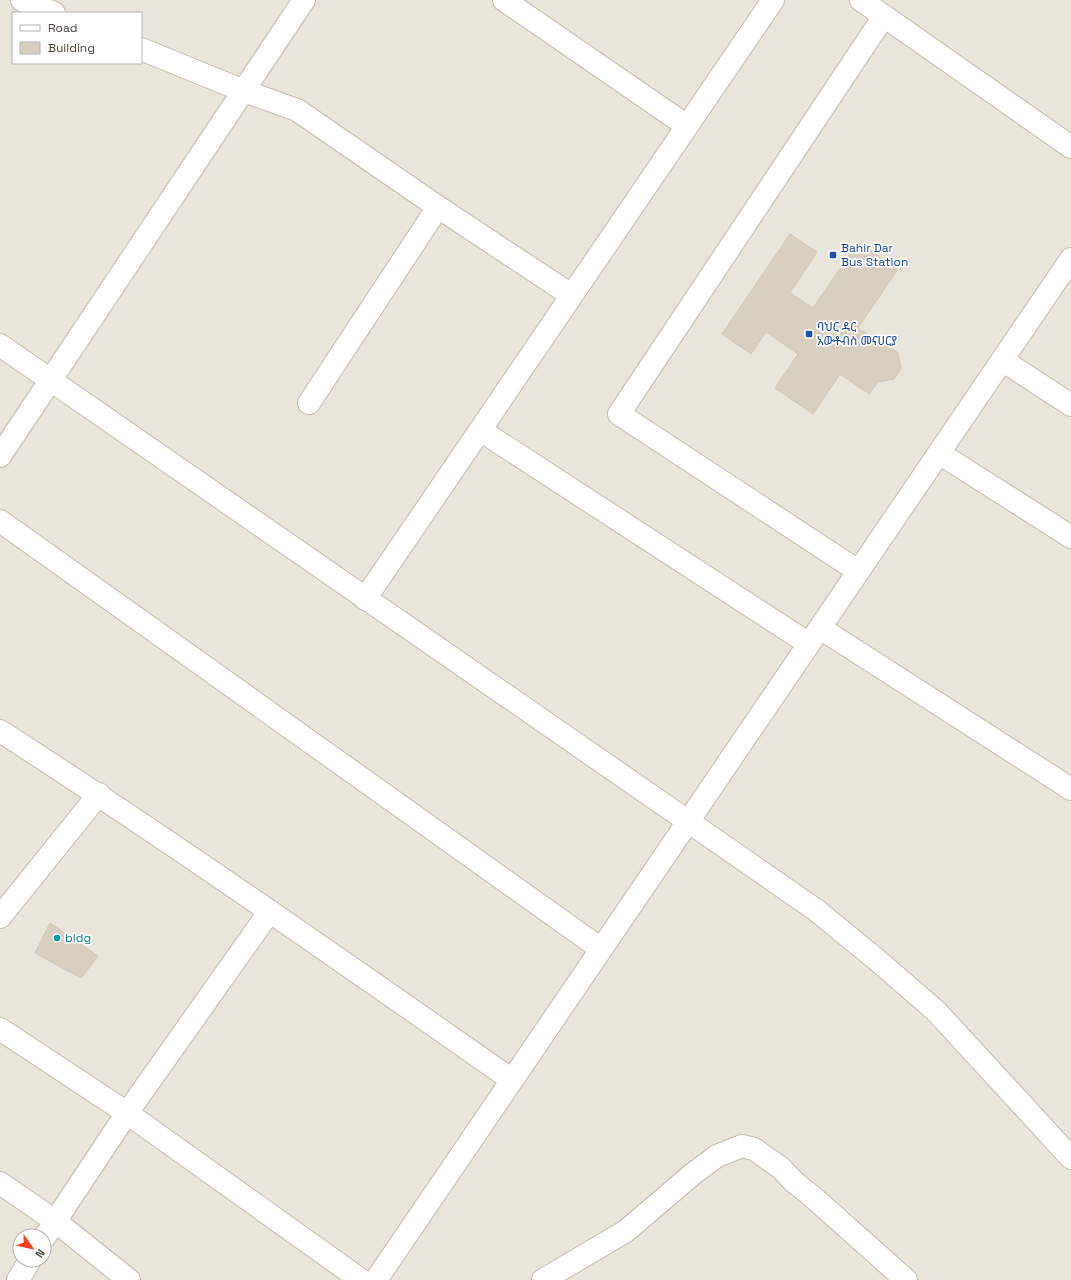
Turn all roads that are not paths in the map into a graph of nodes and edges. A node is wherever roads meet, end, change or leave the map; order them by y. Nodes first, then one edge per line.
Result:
1 (22, 0) edge
2 (304, 0) edge
3 (504, 0) edge
4 (773, 0) edge
5 (861, 0) edge
6 (52, 12) edge
7 (884, 16) junction
8 (142, 49) edge
9 (244, 91) junction
10 (687, 126) junction
11 (1071, 147) edge
12 (438, 207) junction
13 (1067, 272) edge
14 (571, 296) junction
15 (0, 345) edge
16 (1002, 360) junction
17 (50, 381) junction
18 (309, 403) dead end
19 (1071, 405) edge
20 (480, 430) junction
21 (939, 453) junction
22 (0, 456) edge
23 (0, 521) edge
24 (1071, 537) edge
25 (858, 571) junction
26 (365, 599) junction
27 (814, 636) junction
28 (0, 730) edge
29 (1071, 789) edge
30 (99, 794) junction
31 (688, 822) junction
32 (270, 911) junction
33 (0, 917) edge
34 (601, 949) junction
35 (0, 1029) edge
36 (512, 1080) junction
37 (127, 1113) junction
38 (1071, 1158) edge
39 (0, 1183) edge
40 (48, 1228) edge
41 (50, 1228) edge
42 (52, 1231) edge
43 (25, 1268) edge
44 (0, 1278) edge
45 (2, 1280) edge
46 (18, 1280) edge
47 (129, 1280) edge
48 (361, 1280) edge
49 (376, 1280) edge
50 (543, 1280) edge
51 (906, 1280) edge

1 - 6 street
2 - 9 street
3 - 10 street
4 - 10 street
5 - 7 street
7 - 11 street
7 - 25 street
8 - 9 street
9 - 12 street
9 - 17 street
10 - 14 street
12 - 14 street
12 - 18 street
13 - 16 street
14 - 20 street
15 - 17 street
16 - 19 street
16 - 21 street
17 - 22 street
17 - 26 street
20 - 26 street
20 - 27 street
21 - 24 street
21 - 25 street
23 - 34 street
25 - 27 street
26 - 31 street
27 - 29 street
27 - 31 street
28 - 30 street
30 - 32 street
30 - 33 street
31 - 34 street
31 - 38 street
32 - 36 street
32 - 37 street
34 - 36 street
35 - 37 street
36 - 49 street
37 - 41 street
37 - 48 street
39 - 40 street
42 - 47 street
43 - 46 street
44 - 45 street
50 - 51 street

